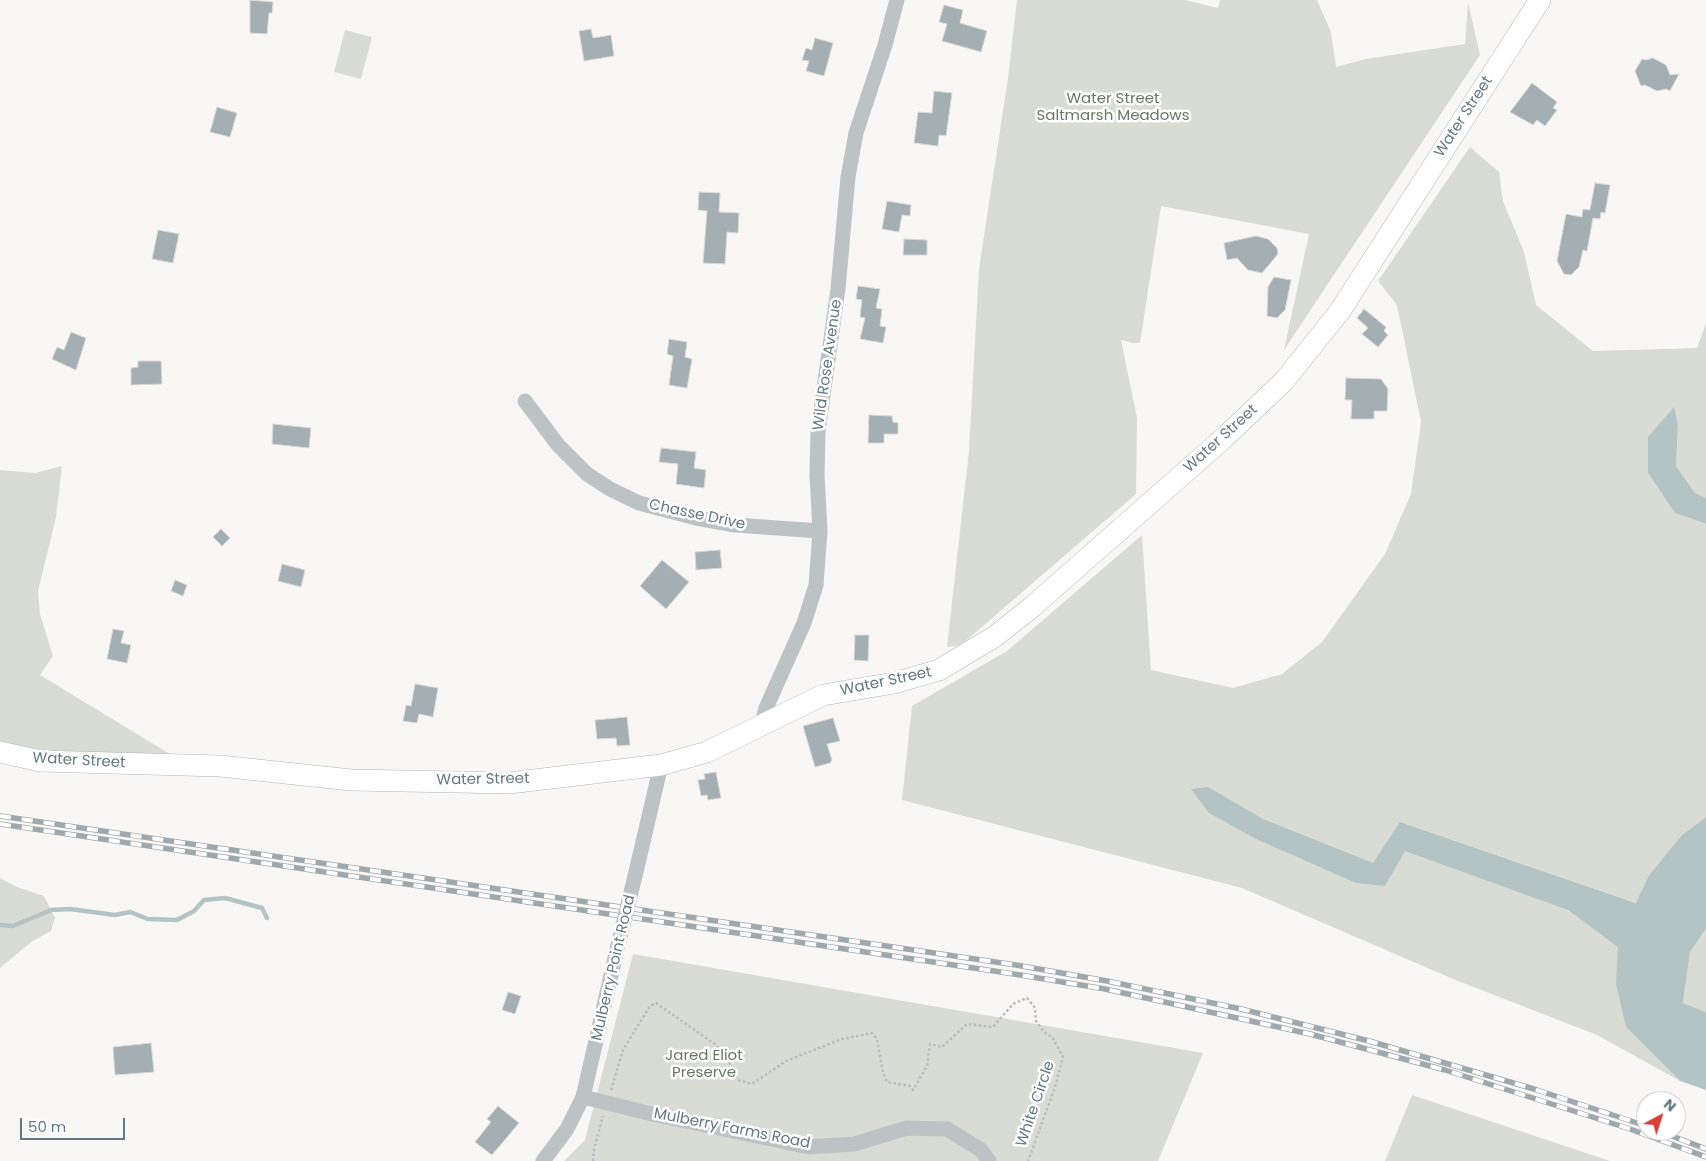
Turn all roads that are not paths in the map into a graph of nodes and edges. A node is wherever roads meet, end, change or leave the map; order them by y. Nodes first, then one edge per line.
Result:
1 (896, 0) edge
2 (1540, 0) edge
3 (525, 401) dead end
4 (820, 531) junction
5 (761, 726) junction
6 (0, 752) edge
7 (660, 765) junction
8 (583, 1096) junction
9 (543, 1161) edge
10 (989, 1161) edge

1 - 4 street, Wild Rose Avenue
2 - 5 main road, Water Street
3 - 4 street, Chasse Drive
4 - 5 street, Wild Rose Avenue
5 - 7 main road, Water Street
6 - 7 main road, Water Street
7 - 8 street, Mulberry Point Road, bridge
8 - 9 street, Mulberry Point Road
8 - 10 street, Mulberry Farms Road

